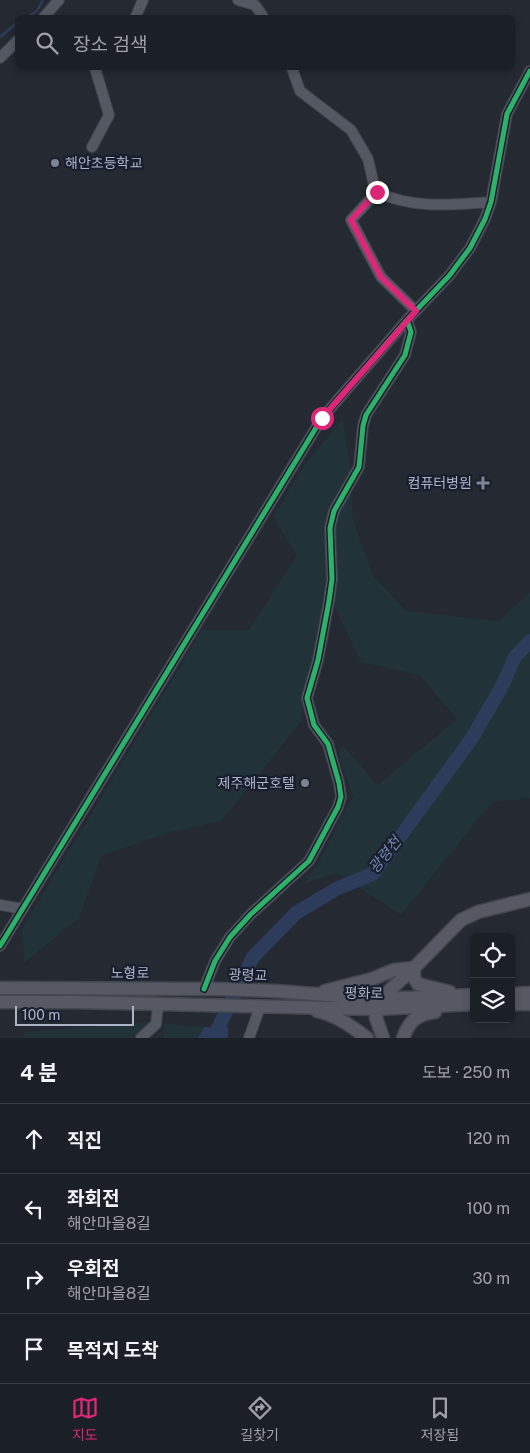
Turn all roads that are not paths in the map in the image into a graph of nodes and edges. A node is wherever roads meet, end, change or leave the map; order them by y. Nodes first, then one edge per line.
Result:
1 (59, 0) edge
2 (143, 0) edge
3 (238, 0) edge
4 (51, 15) edge
5 (136, 15) edge
6 (262, 15) edge
7 (15, 43) edge
8 (2, 55) edge
9 (96, 70) edge
10 (293, 70) edge
11 (530, 72) edge
12 (92, 147) dead end
13 (377, 192) junction
14 (491, 202) junction
15 (416, 311) junction
16 (407, 320) junction
17 (530, 899) edge
18 (0, 905) edge
19 (23, 909) junction
20 (0, 946) edge
21 (414, 968) junction
22 (0, 988) edge
23 (204, 989) junction
24 (220, 989) joint
25 (275, 991) joint
26 (530, 993) edge
27 (314, 994) junction
28 (515, 994) edge
29 (461, 995) junction
30 (470, 1000) edge
31 (470, 1001) edge
32 (1, 1002) edge
33 (470, 1002) edge
34 (379, 1004) junction
35 (515, 1004) edge
36 (530, 1004) edge
37 (158, 1005) junction
38 (257, 1007) junction
39 (282, 1007) junction
40 (141, 1038) edge
41 (249, 1038) edge
42 (367, 1038) edge
43 (382, 1038) edge
44 (403, 1038) edge

1 - 4 street
2 - 5 street
3 - 6 street
7 - 8 street
9 - 12 street
10 - 13 street
11 - 14 street
13 - 14 street
13 - 15 street
14 - 15 street
15 - 16 street
16 - 19 street
16 - 23 street
17 - 21 main road
18 - 19 street
19 - 20 street
21 - 27 main road
21 - 29 main road
21 - 34 main road
22 - 23 main road, 노형로
23 - 24 main road, 노형로
24 - 25 main road, 광령교
25 - 27 main road, 평화로
26 - 28 main road
27 - 34 main road, 평화로
29 - 30 main road, 평화로
29 - 34 main road, 평화로
31 - 34 main road, 평화로
32 - 37 main road
33 - 44 main road
34 - 39 main road, 평화로
34 - 43 main road
35 - 36 main road
37 - 38 main road
37 - 40 street
38 - 39 main road, 평화로
38 - 41 street
39 - 42 main road

